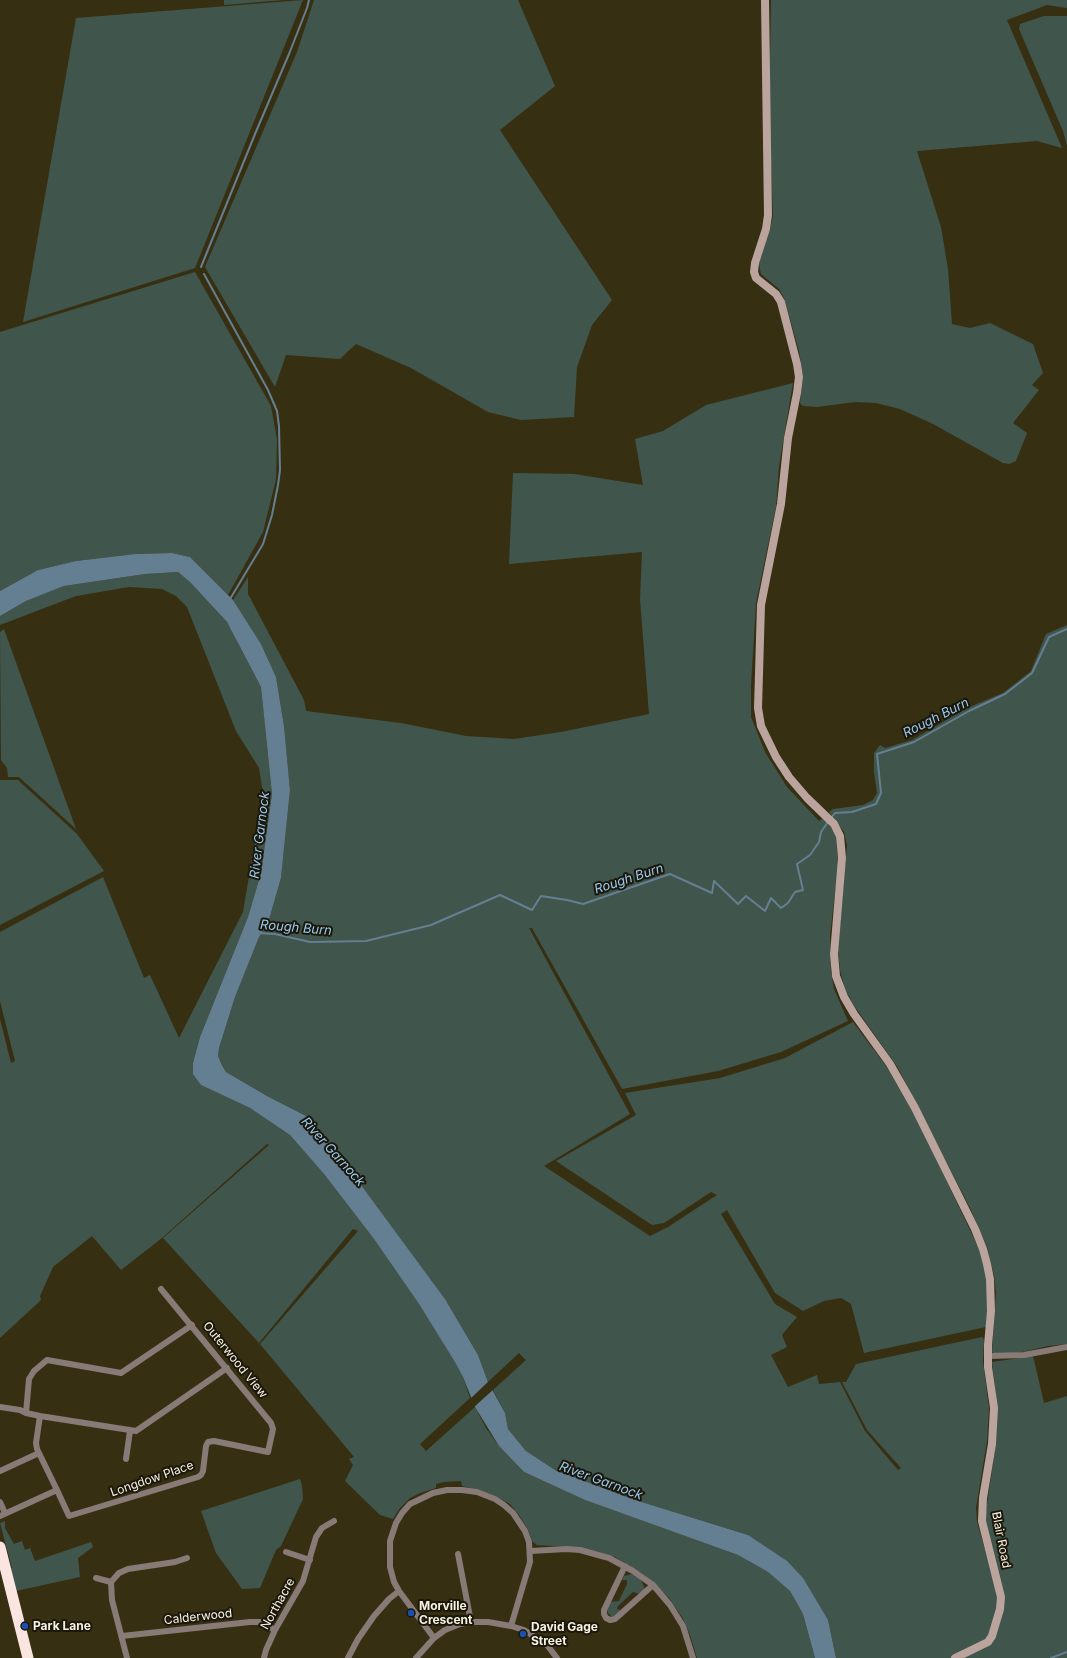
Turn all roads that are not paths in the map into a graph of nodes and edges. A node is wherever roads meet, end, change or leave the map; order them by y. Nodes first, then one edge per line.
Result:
1 (765, 0) edge
2 (161, 1289) dead end
3 (192, 1325) junction
4 (1067, 1347) edge
5 (988, 1356) junction
6 (227, 1368) junction
7 (0, 1407) edge
8 (26, 1413) junction
9 (40, 1416) junction
10 (130, 1431) junction
11 (268, 1452) joint
12 (39, 1453) junction
13 (126, 1459) dead end
14 (0, 1471) edge
15 (57, 1490) junction
16 (0, 1502) edge
17 (2, 1515) edge
18 (334, 1521) dead end
19 (0, 1547) edge
20 (530, 1551) junction
21 (286, 1552) dead end
22 (458, 1554) dead end
23 (187, 1558) dead end
24 (310, 1560) junction
25 (625, 1566) junction
26 (96, 1578) dead end
27 (111, 1582) junction
28 (653, 1586) junction
29 (399, 1591) junction
30 (471, 1622) junction
31 (512, 1626) junction
32 (276, 1630) junction
33 (122, 1636) junction
34 (434, 1638) junction
35 (28, 1658) edge
36 (127, 1658) edge
37 (264, 1658) edge
38 (348, 1658) edge
39 (416, 1658) edge
40 (557, 1658) edge
41 (693, 1658) edge
42 (955, 1658) edge

1 - 5 street, Blair Road
2 - 3 street, Outerwood View
3 - 6 street, Outerwood View
3 - 8 street
4 - 5 street
5 - 42 street, Blair Road
6 - 10 street
6 - 11 street, Outerwood View
7 - 8 street
8 - 9 street
9 - 10 street
9 - 12 street
10 - 13 street
11 - 15 street, Longdow Place
12 - 14 street
12 - 15 street
15 - 17 street
16 - 17 street
18 - 24 street, Northacre
19 - 35 highway
20 - 25 street
20 - 29 street
20 - 31 street
21 - 24 street
22 - 30 street
23 - 27 street
24 - 32 street, Northacre
25 - 28 street
25 - 28 street
26 - 27 street
27 - 33 street
28 - 41 street
29 - 34 street
29 - 38 street
30 - 31 street
30 - 34 street
31 - 40 street
32 - 33 street, Calderwood
32 - 37 street, Northacre
33 - 36 street
34 - 39 street

